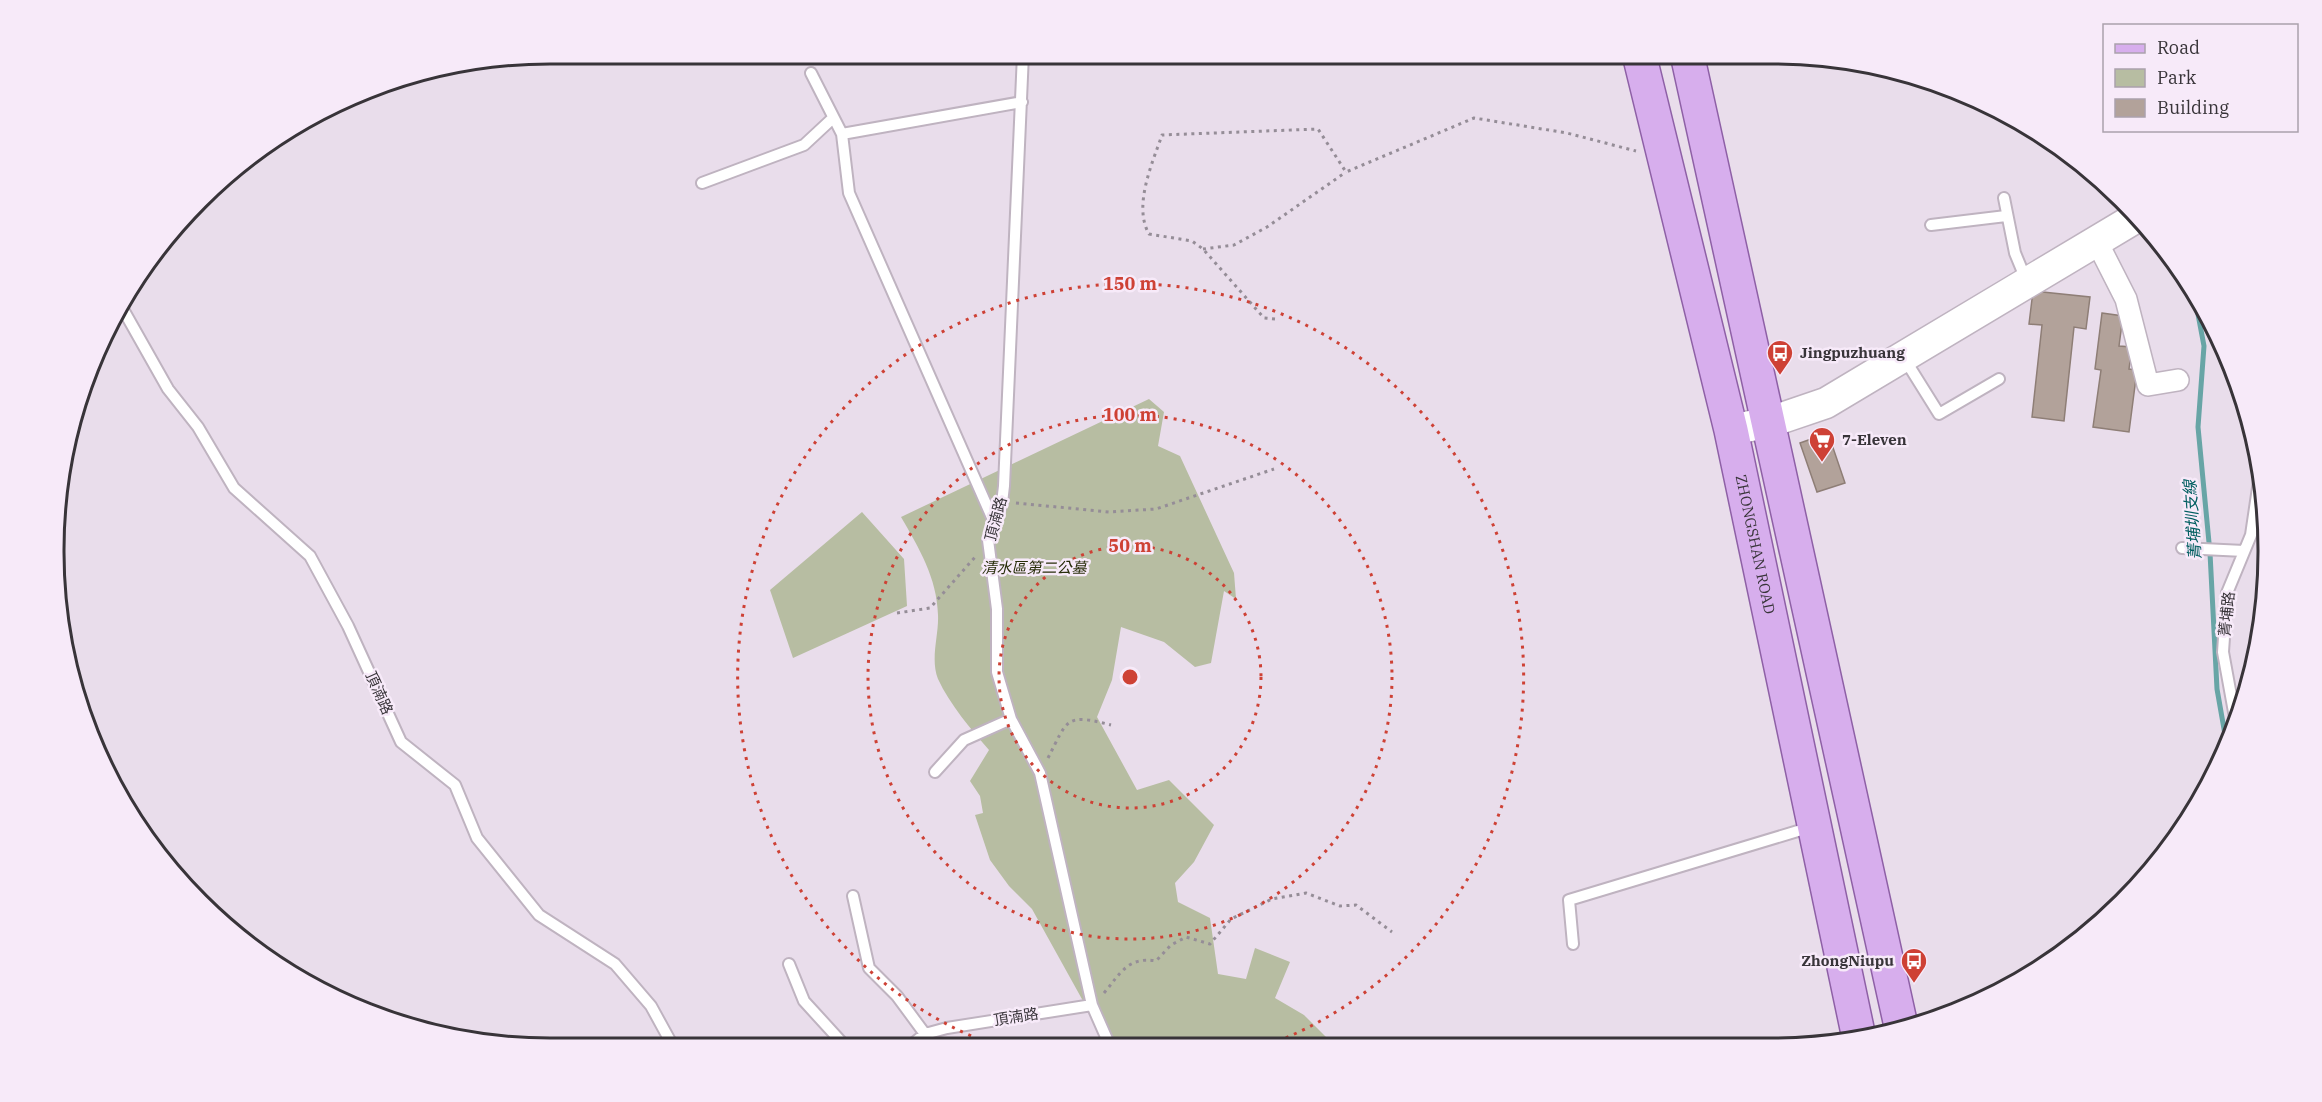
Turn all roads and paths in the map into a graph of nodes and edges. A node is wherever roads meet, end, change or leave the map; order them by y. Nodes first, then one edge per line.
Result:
1 (1023, 64) edge
2 (1642, 64) edge
3 (1689, 64) edge
4 (811, 73) dead end
5 (1022, 102) junction
6 (833, 118) junction
7 (842, 134) junction
8 (1666, 158) junction
9 (1346, 172) junction
10 (702, 183) dead end
11 (2004, 198) dead end
12 (2006, 216) junction
13 (2129, 222) edge
14 (1931, 225) dead end
15 (2096, 240) junction
16 (1203, 249) junction
17 (2027, 282) junction
18 (126, 315) edge
19 (1275, 319) dead end
20 (1904, 358) junction
21 (1998, 379) dead end
22 (2178, 380) dead end
23 (1770, 422) junction
24 (1731, 430) junction
25 (1274, 469) dead end
26 (1002, 503) junction
27 (2255, 508) edge
28 (994, 522) junction
29 (988, 540) junction
30 (2182, 548) dead end
31 (2244, 550) junction
32 (897, 613) dead end
33 (2233, 705) edge
34 (1011, 719) junction
35 (1111, 725) dead end
36 (935, 772) dead end
37 (1040, 773) junction
38 (1814, 826) junction
39 (853, 896) dead end
40 (1392, 932) dead end
41 (1574, 944) dead end
42 (789, 964) dead end
43 (1092, 1005) junction
44 (1900, 1020) edge
45 (1857, 1029) edge
46 (925, 1034) junction
47 (669, 1038) edge
48 (838, 1038) edge
49 (920, 1038) edge
50 (1106, 1038) edge

1 - 5 lane, 頂湳路
2 - 8 main road, ZHONGSHAN ROAD
3 - 23 main road
4 - 6 lane
5 - 7 lane
5 - 26 lane, 頂湳路
6 - 7 lane
6 - 10 lane
7 - 28 lane
8 - 9 path
8 - 24 main road, ZHONGSHAN ROAD
9 - 16 path
9 - 16 path
11 - 12 lane
12 - 14 lane
12 - 17 lane
13 - 15 street
15 - 17 street
15 - 22 street
16 - 19 path
17 - 20 street
18 - 47 lane, 頂湳路
20 - 21 lane
20 - 23 street
23 - 24 street
23 - 44 main road
24 - 38 main road, ZHONGSHAN ROAD
25 - 26 path
26 - 28 lane, 頂湳路
27 - 31 lane, 菁埔路
28 - 29 lane, 頂湳路
29 - 32 path
29 - 34 lane, 頂湳路
30 - 31 lane
31 - 33 lane, 菁埔路
34 - 36 lane
34 - 37 lane, 頂湳路
35 - 37 path
37 - 43 lane, 頂湳路
38 - 41 lane
38 - 45 main road, ZHONGSHAN ROAD
39 - 46 lane
40 - 43 path
42 - 48 lane
43 - 46 lane, 頂湳路
43 - 50 lane, 頂湳路
46 - 49 lane, 頂湳路

